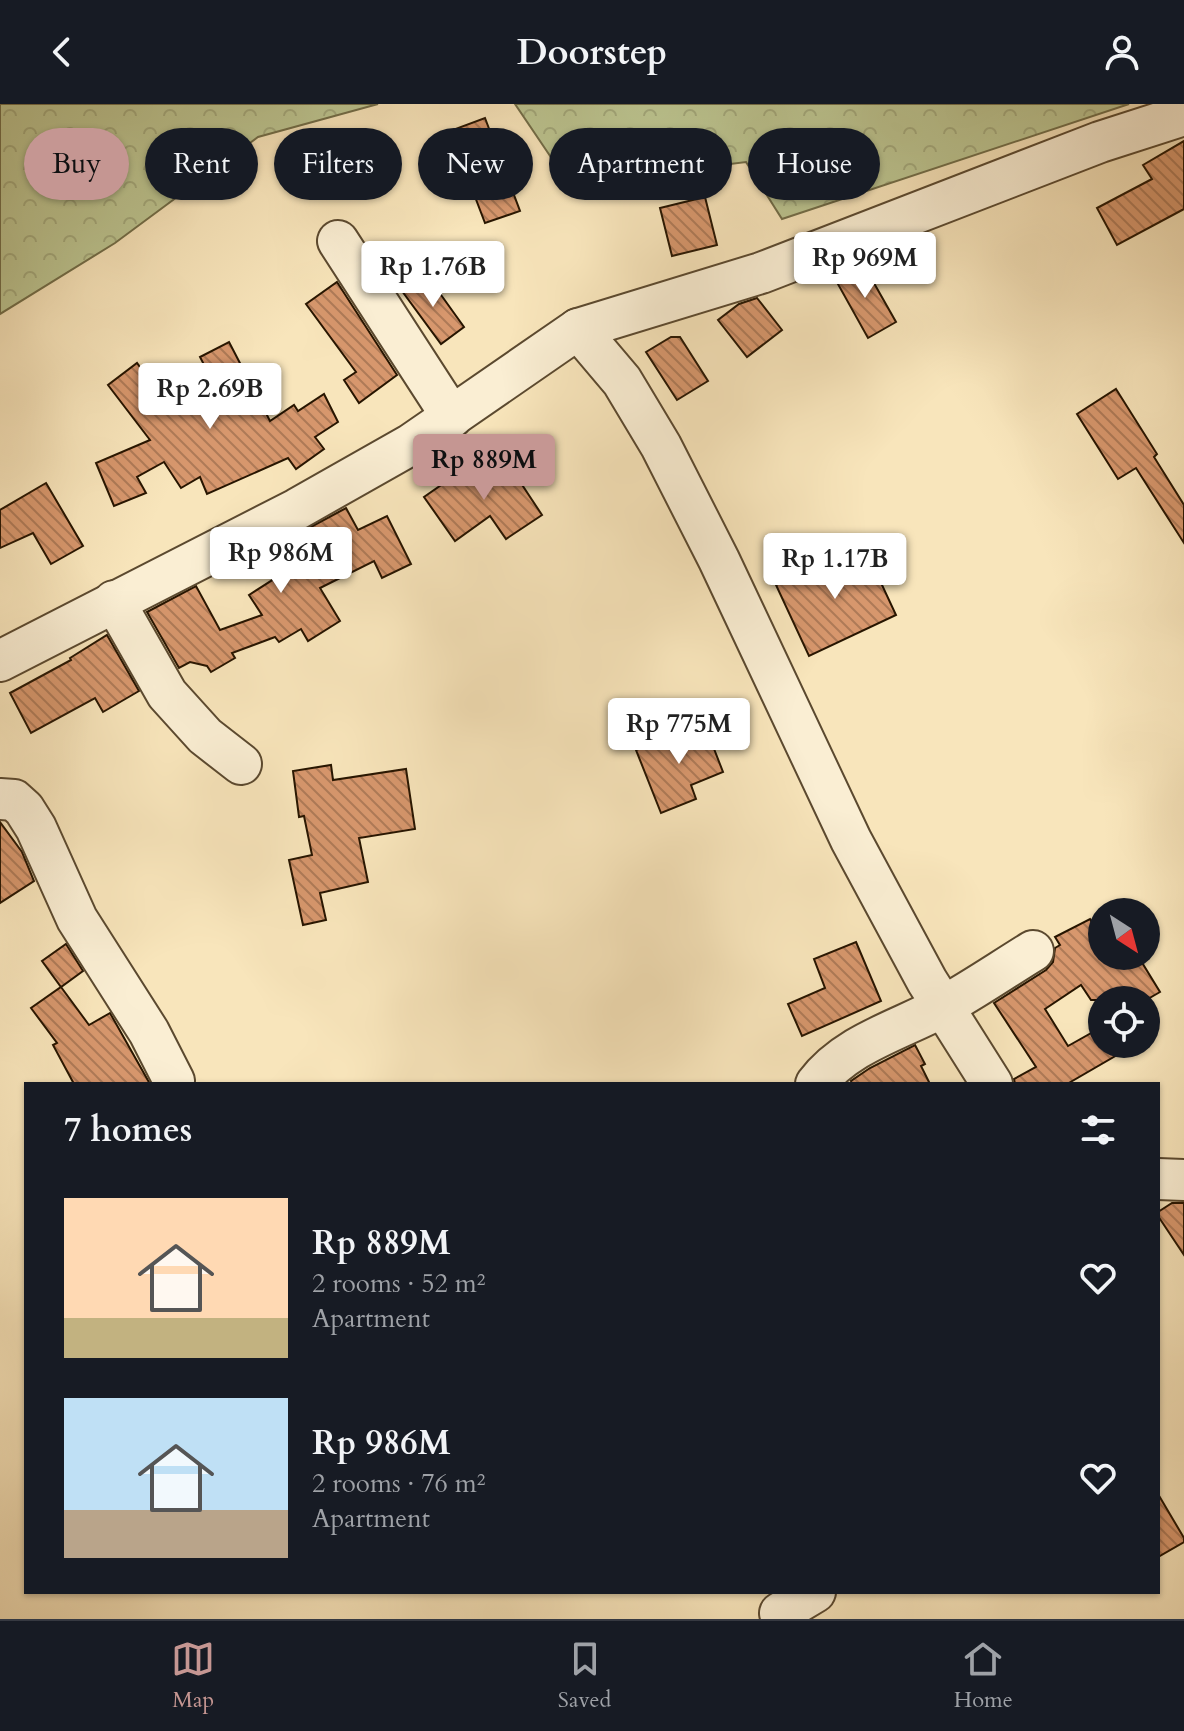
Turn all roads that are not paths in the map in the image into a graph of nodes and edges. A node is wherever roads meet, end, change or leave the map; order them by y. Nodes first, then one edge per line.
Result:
1 (1184, 115) edge
2 (338, 241) dead end
3 (578, 329) junction
4 (452, 417) junction
5 (114, 601) junction
6 (0, 661) edge
7 (241, 764) dead end
8 (0, 799) edge
9 (1033, 951) dead end
10 (943, 1006) junction
11 (174, 1081) dead end
12 (818, 1082) edge
13 (991, 1082) edge
14 (1160, 1179) edge
15 (1184, 1180) edge
16 (812, 1594) edge
17 (780, 1613) dead end

1 - 3 street
2 - 4 street
3 - 4 street
3 - 10 street
4 - 5 street
5 - 6 street
5 - 7 street
8 - 11 street
9 - 10 street
10 - 12 street
10 - 13 street
14 - 15 street
16 - 17 street

